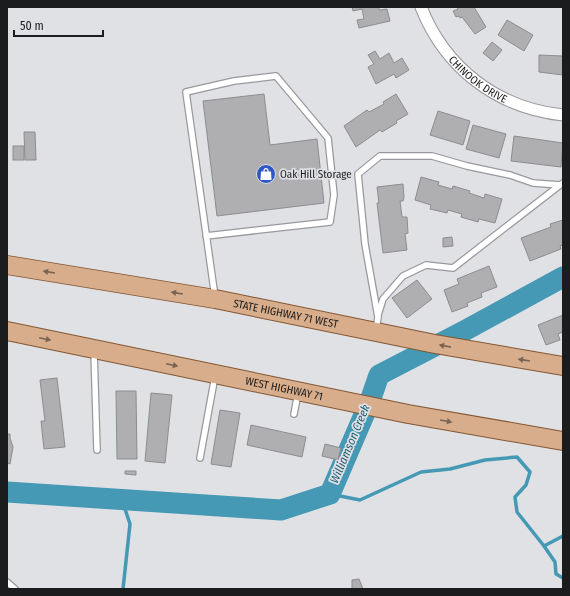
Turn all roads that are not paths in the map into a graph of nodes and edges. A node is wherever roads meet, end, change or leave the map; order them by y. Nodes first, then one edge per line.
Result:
1 (421, 7) edge
2 (563, 115) edge
3 (561, 184) edge
4 (206, 236) junction
5 (7, 265) edge
6 (216, 299) junction
7 (377, 325) junction
8 (7, 331) edge
9 (94, 349) junction
10 (563, 366) edge
11 (215, 374) junction
12 (298, 391) junction
13 (294, 414) dead end
14 (563, 442) edge
15 (97, 450) dead end
16 (200, 458) dead end
17 (7, 582) edge
18 (15, 589) edge

1 - 2 street, CHINOOK DRIVE
3 - 7 lane
3 - 7 lane
4 - 4 lane
4 - 6 lane
6 -> 5 main road, STATE HIGHWAY 71 WEST
6 - 7 main road, STATE HIGHWAY 71 WEST
10 -> 7 main road, STATE HIGHWAY 71 WEST
8 -> 9 main road, WEST HIGHWAY 71
9 -> 11 main road, WEST HIGHWAY 71
9 - 15 lane
11 - 12 main road, WEST HIGHWAY 71
11 - 16 lane
12 - 13 lane
12 -> 14 main road, WEST HIGHWAY 71
17 - 18 lane

